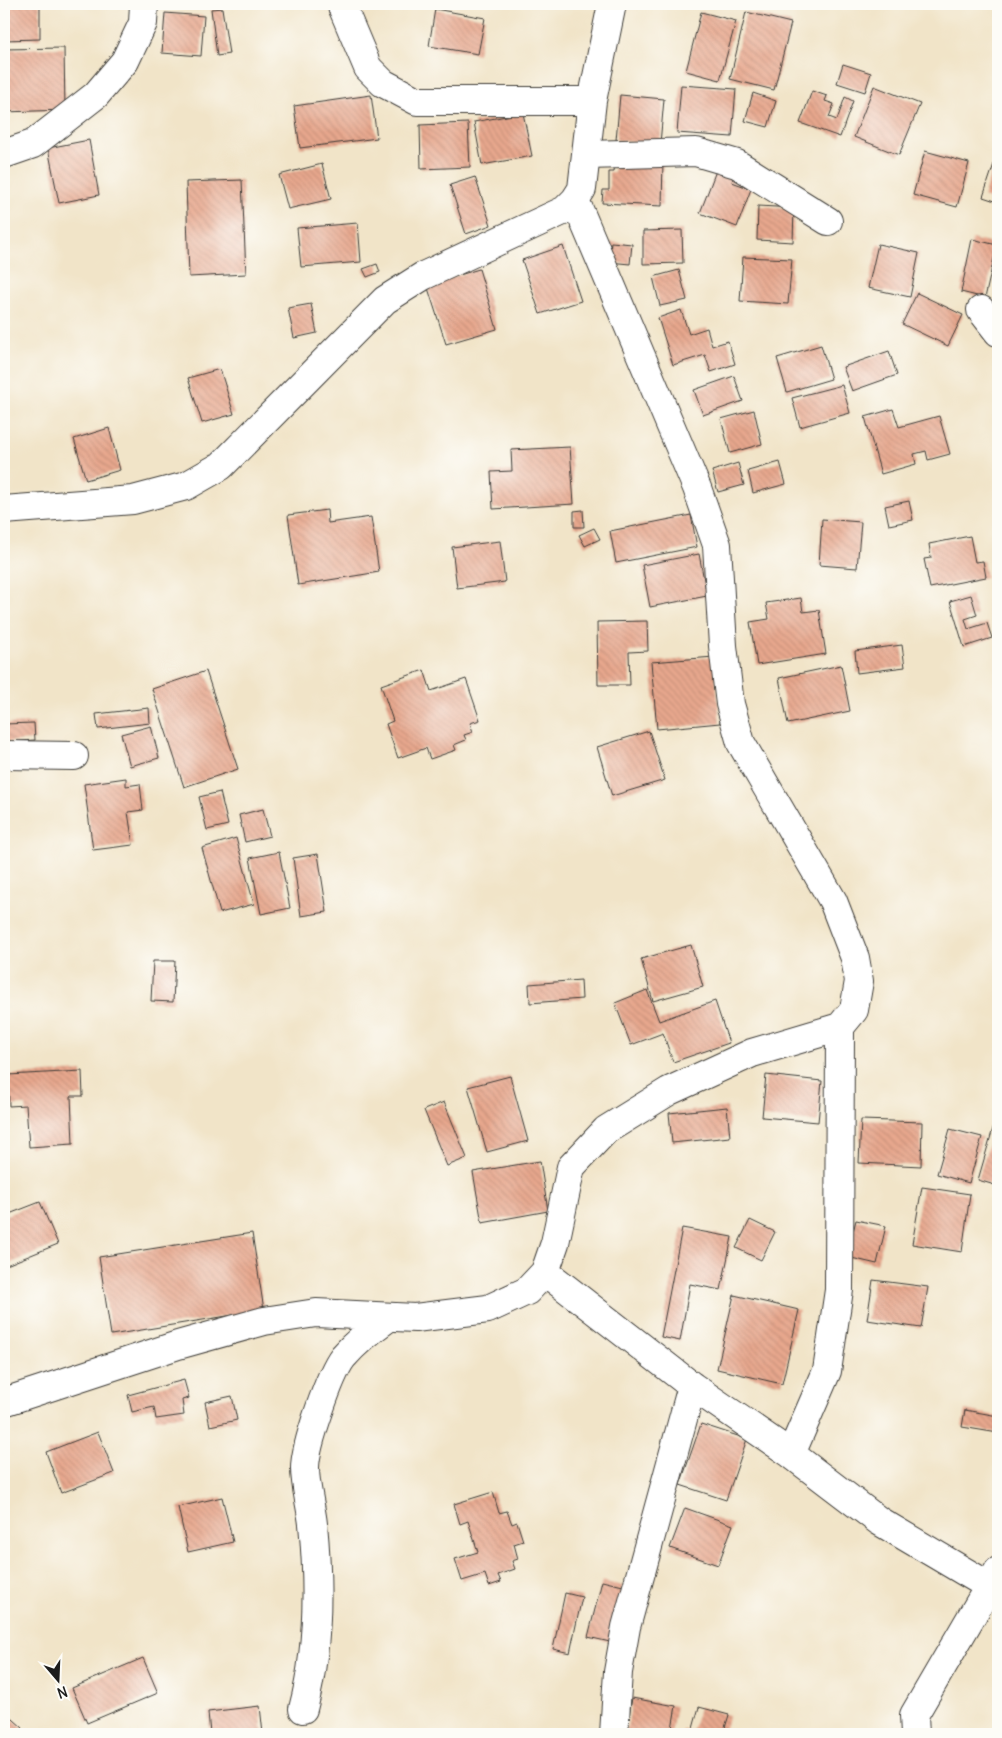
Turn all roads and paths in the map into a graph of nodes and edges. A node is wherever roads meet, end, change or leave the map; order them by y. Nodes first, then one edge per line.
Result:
1 (144, 4) edge
2 (340, 4) edge
3 (612, 4) edge
4 (592, 101) junction
5 (4, 154) edge
6 (587, 155) junction
7 (575, 200) junction
8 (828, 222) dead end
9 (981, 310) dead end
10 (998, 332) edge
11 (4, 510) edge
12 (4, 755) edge
13 (74, 756) dead end
14 (840, 1027) junction
15 (545, 1272) junction
16 (389, 1317) junction
17 (692, 1386) junction
18 (4, 1402) edge
19 (791, 1454) junction
20 (994, 1578) edge
21 (303, 1709) dead end
22 (614, 1734) edge
23 (915, 1734) edge

1 - 5 street
2 - 4 street
3 - 4 street
4 - 6 street
6 - 7 street
6 - 8 street
7 - 11 street
7 - 14 street
9 - 10 street
12 - 13 street
14 - 15 street
14 - 19 street
15 - 16 street
15 - 17 street
16 - 18 street
16 - 21 street
17 - 19 street
17 - 22 street
19 - 20 street
20 - 23 street

